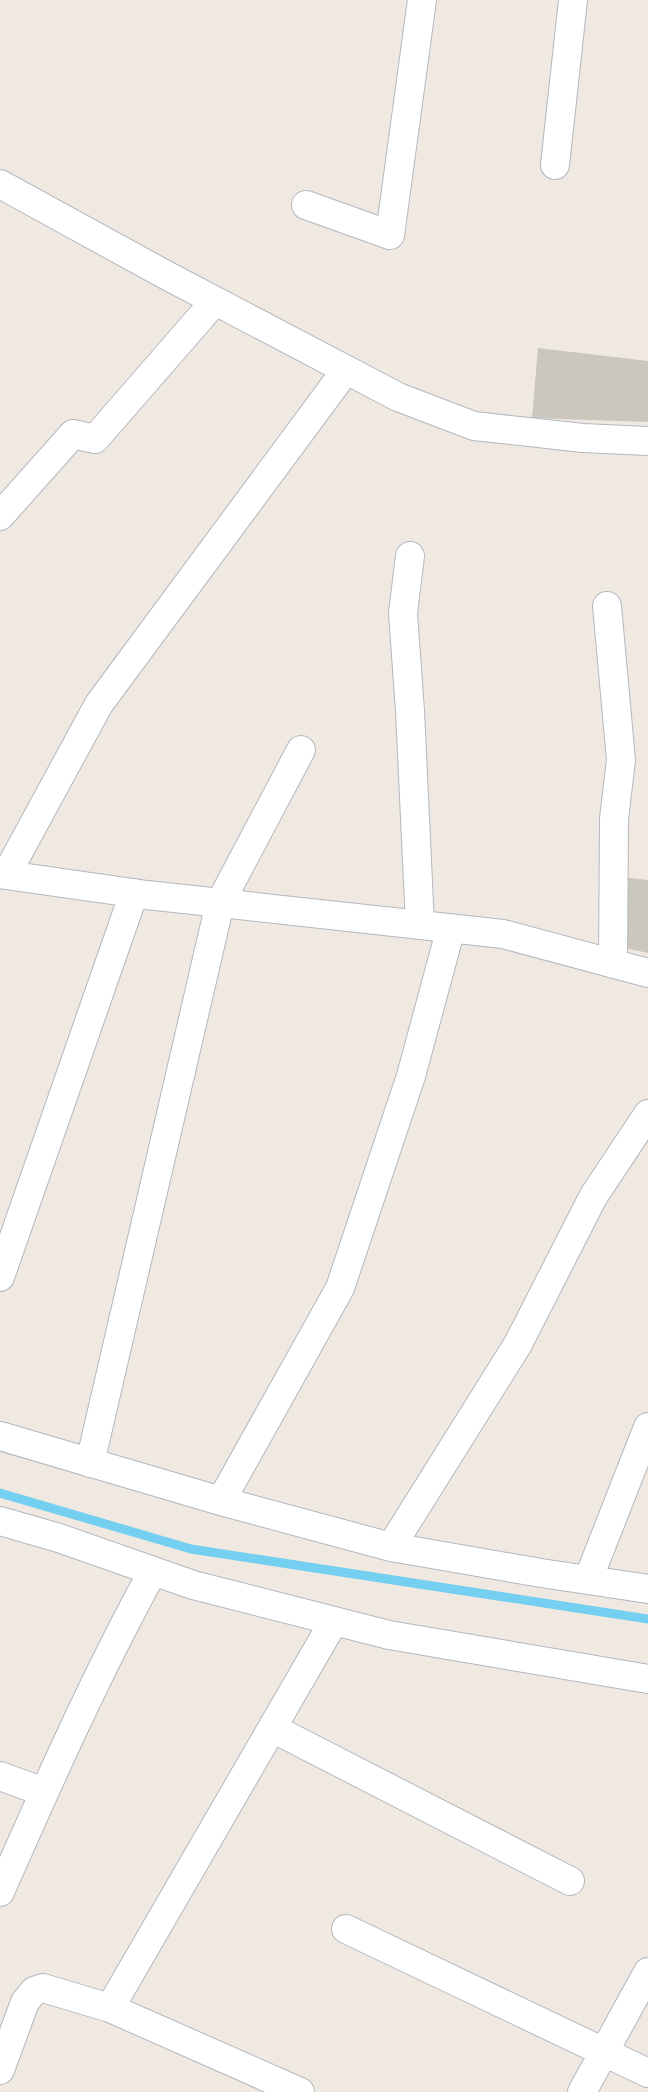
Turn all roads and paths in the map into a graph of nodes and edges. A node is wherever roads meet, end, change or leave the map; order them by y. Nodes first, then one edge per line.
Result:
1 (422, 0) edge
2 (573, 0) edge
3 (555, 165) dead end
4 (0, 184) edge
5 (306, 205) dead end
6 (215, 301) junction
7 (346, 370) junction
8 (648, 441) edge
9 (0, 516) edge
10 (410, 556) dead end
11 (607, 606) dead end
12 (301, 750) dead end
13 (3, 874) edge
14 (134, 893) junction
15 (220, 903) junction
16 (420, 925) junction
17 (451, 928) junction
18 (613, 964) junction
19 (648, 973) edge
20 (648, 1114) edge
21 (0, 1277) edge
22 (648, 1427) edge
23 (0, 1436) edge
24 (90, 1463) junction
25 (221, 1501) junction
26 (0, 1521) edge
27 (391, 1547) junction
28 (153, 1571) junction
29 (588, 1580) junction
30 (648, 1589) edge
31 (334, 1621) junction
32 (648, 1679) edge
33 (272, 1728) junction
34 (0, 1776) edge
35 (44, 1792) junction
36 (570, 1881) dead end
37 (0, 1892) edge
38 (346, 1929) dead end
39 (648, 1972) edge
40 (110, 2008) junction
41 (603, 2051) junction
42 (0, 2070) edge
43 (648, 2073) edge
44 (300, 2092) edge
45 (582, 2092) edge

1 - 5 street
2 - 3 street
4 - 6 street
6 - 7 street
6 - 9 street
7 - 8 street
7 - 13 street
10 - 16 street
11 - 18 street
12 - 15 street
13 - 14 street
14 - 15 street
14 - 21 street
15 - 16 street
15 - 24 street
16 - 17 street
17 - 18 street
17 - 25 street
18 - 19 street
20 - 27 street
22 - 29 street
23 - 24 street
24 - 25 street
25 - 27 street
26 - 28 street
27 - 29 street
28 - 31 street
28 - 35 street
29 - 30 street
31 - 32 street
31 - 33 street
33 - 36 street
33 - 40 street
34 - 35 street
35 - 37 street
38 - 41 street
39 - 41 street
40 - 42 street
40 - 44 street
41 - 43 street
41 - 45 street

